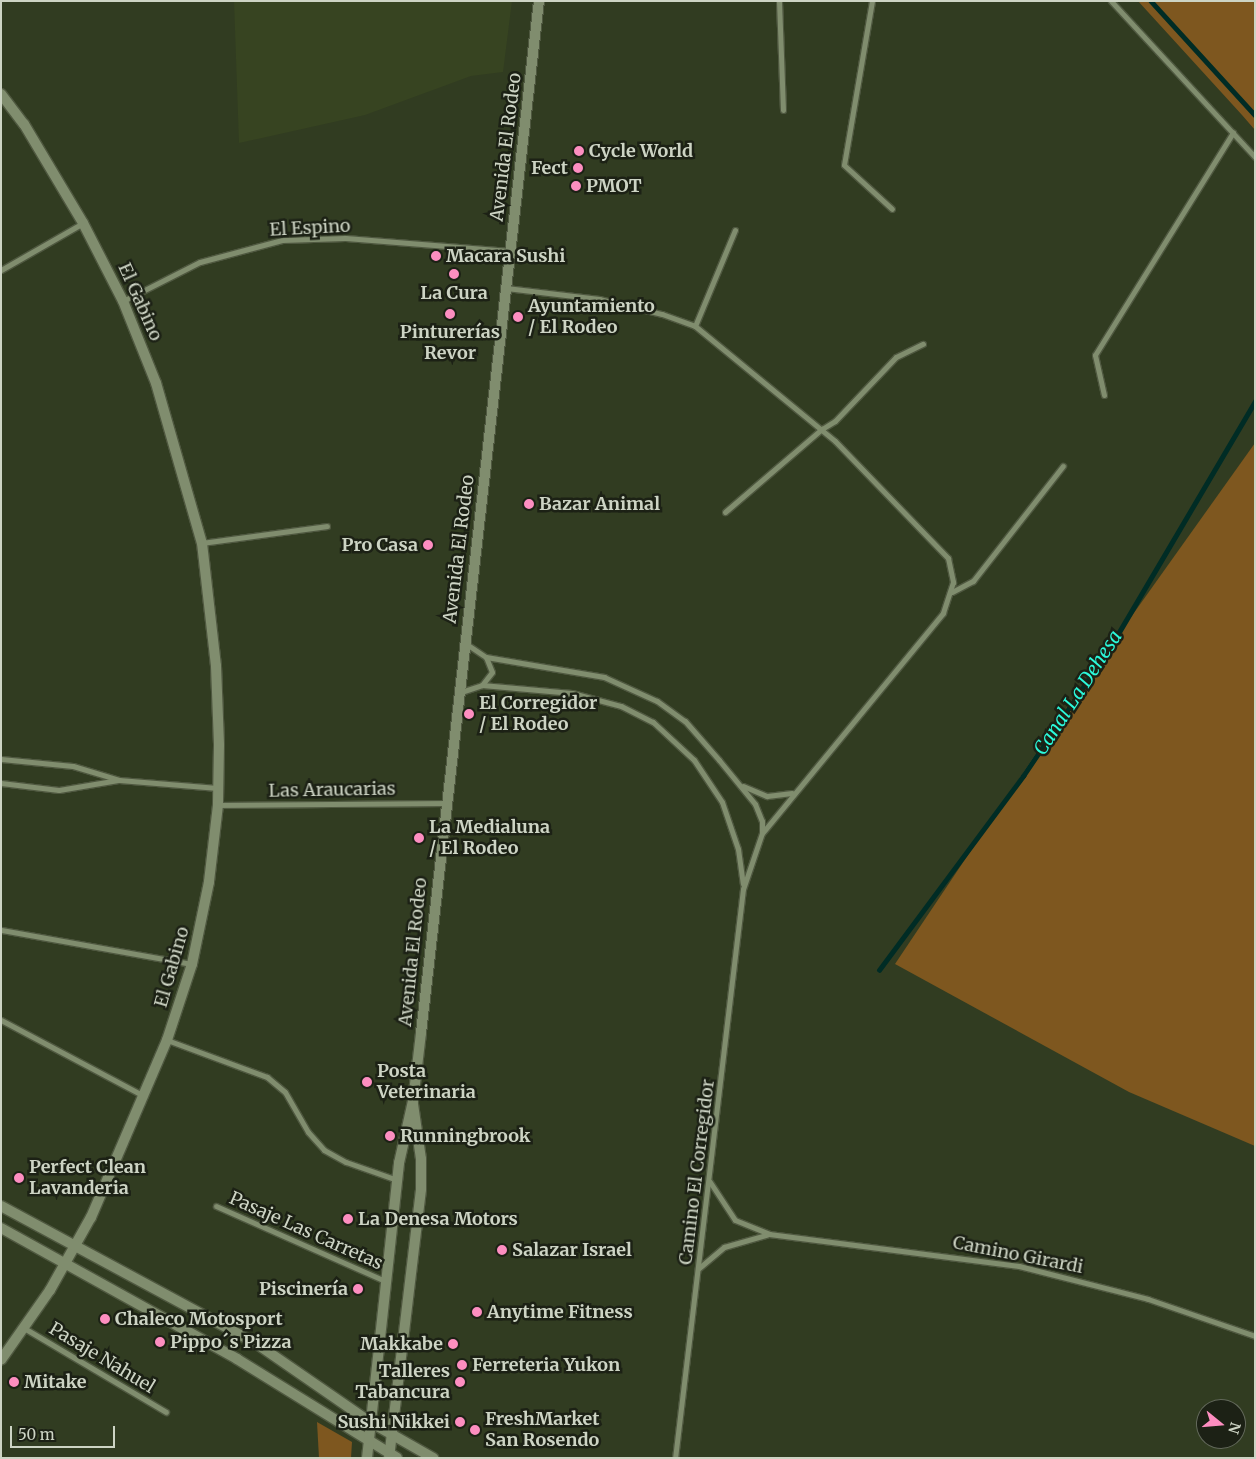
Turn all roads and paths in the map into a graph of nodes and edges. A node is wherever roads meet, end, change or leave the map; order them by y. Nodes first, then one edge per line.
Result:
1 (539, 1) edge
2 (779, 1) edge
3 (872, 1) edge
4 (1111, 1) edge
5 (1, 94) edge
6 (783, 110) dead end
7 (1233, 132) junction
8 (1255, 157) edge
9 (892, 210) dead end
10 (83, 223) junction
11 (735, 230) dead end
12 (510, 251) junction
13 (1, 270) edge
14 (506, 288) junction
15 (122, 301) junction
16 (695, 326) junction
17 (923, 344) dead end
18 (1104, 395) dead end
19 (822, 429) junction
20 (1063, 466) dead end
21 (725, 512) dead end
22 (327, 526) dead end
23 (202, 543) junction
24 (952, 592) junction
25 (464, 643) junction
26 (486, 657) junction
27 (482, 685) junction
28 (458, 693) junction
29 (1, 758) edge
30 (118, 780) junction
31 (1, 783) edge
32 (740, 784) junction
33 (218, 788) junction
34 (792, 793) junction
35 (446, 803) junction
36 (218, 805) junction
37 (762, 833) junction
38 (743, 889) junction
39 (1, 930) edge
40 (192, 964) junction
41 (1, 1020) edge
42 (167, 1040) junction
43 (145, 1096) junction
44 (413, 1101) junction
45 (397, 1180) junction
46 (709, 1181) junction
47 (1, 1206) edge
48 (216, 1206) dead end
49 (1, 1228) edge
50 (769, 1234) junction
51 (75, 1246) junction
52 (66, 1263) junction
53 (698, 1268) junction
54 (385, 1280) junction
55 (24, 1328) junction
56 (1255, 1336) edge
57 (1, 1360) edge
58 (166, 1412) dead end
59 (370, 1422) junction
60 (392, 1436) junction
61 (368, 1441) junction
62 (392, 1456) edge
63 (367, 1458) edge
64 (433, 1458) edge
65 (675, 1458) edge

1 - 12 main road, Avenida El Rodeo
2 - 6 street
3 - 9 street
4 - 7 street
5 - 10 main road, El Gabino
7 - 8 street
7 - 18 street
10 - 13 street
10 - 15 main road, El Gabino
11 - 16 street
12 - 14 main road, Avenida El Rodeo
12 - 15 street, El Espino
14 - 16 street
14 - 25 main road, Avenida El Rodeo
15 - 23 main road, El Gabino
16 - 19 street
17 - 19 street
19 - 21 street
19 - 24 street
20 - 24 street
22 - 23 street
23 - 33 main road, El Gabino
24 - 34 street
25 - 26 street, Camino El Corregidor
25 - 28 main road, Avenida El Rodeo
26 - 27 street
26 - 32 street, Camino El Corregidor
27 - 28 street, Camino El Corregidor
27 - 38 street, Camino El Corregidor
28 - 35 main road, Avenida El Rodeo
29 - 30 street
30 - 31 street
30 - 33 street
32 - 34 street
32 - 37 street, Camino El Corregidor
33 - 36 main road, El Gabino
34 - 37 street
35 - 36 street, Las Araucarias
35 - 44 main road, Avenida El Rodeo
36 - 40 main road, El Gabino
37 - 38 street, Camino El Corregidor
38 - 46 street, Camino El Corregidor
39 - 40 street
40 - 42 main road, El Gabino
41 - 43 street
42 - 43 main road, El Gabino
42 - 45 street
43 - 51 main road, El Gabino
44 - 45 main road, Avenida El Rodeo
44 - 60 main road, Avenida El Rodeo
45 - 54 main road, Avenida El Rodeo
46 - 50 street, Camino Girardi
46 - 53 street, Camino El Corregidor
47 - 51 main road
48 - 54 street, Pasaje Las Carretas
49 - 52 main road
50 - 53 street, Camino Girardi
50 - 56 street, Camino Girardi
51 - 52 main road, El Gabino
51 - 59 main road
52 - 55 main road, El Gabino
52 - 61 main road
53 - 65 street, Camino El Corregidor
54 - 59 main road, Avenida El Rodeo
55 - 57 main road, El Gabino
55 - 58 street, Pasaje Nahuel
59 - 60 main road
59 - 61 main road, Avenida El Rodeo
60 - 62 main road, Avenida El Rodeo
60 - 64 main road
61 - 62 main road
61 - 63 main road, Avenida El Rodeo

